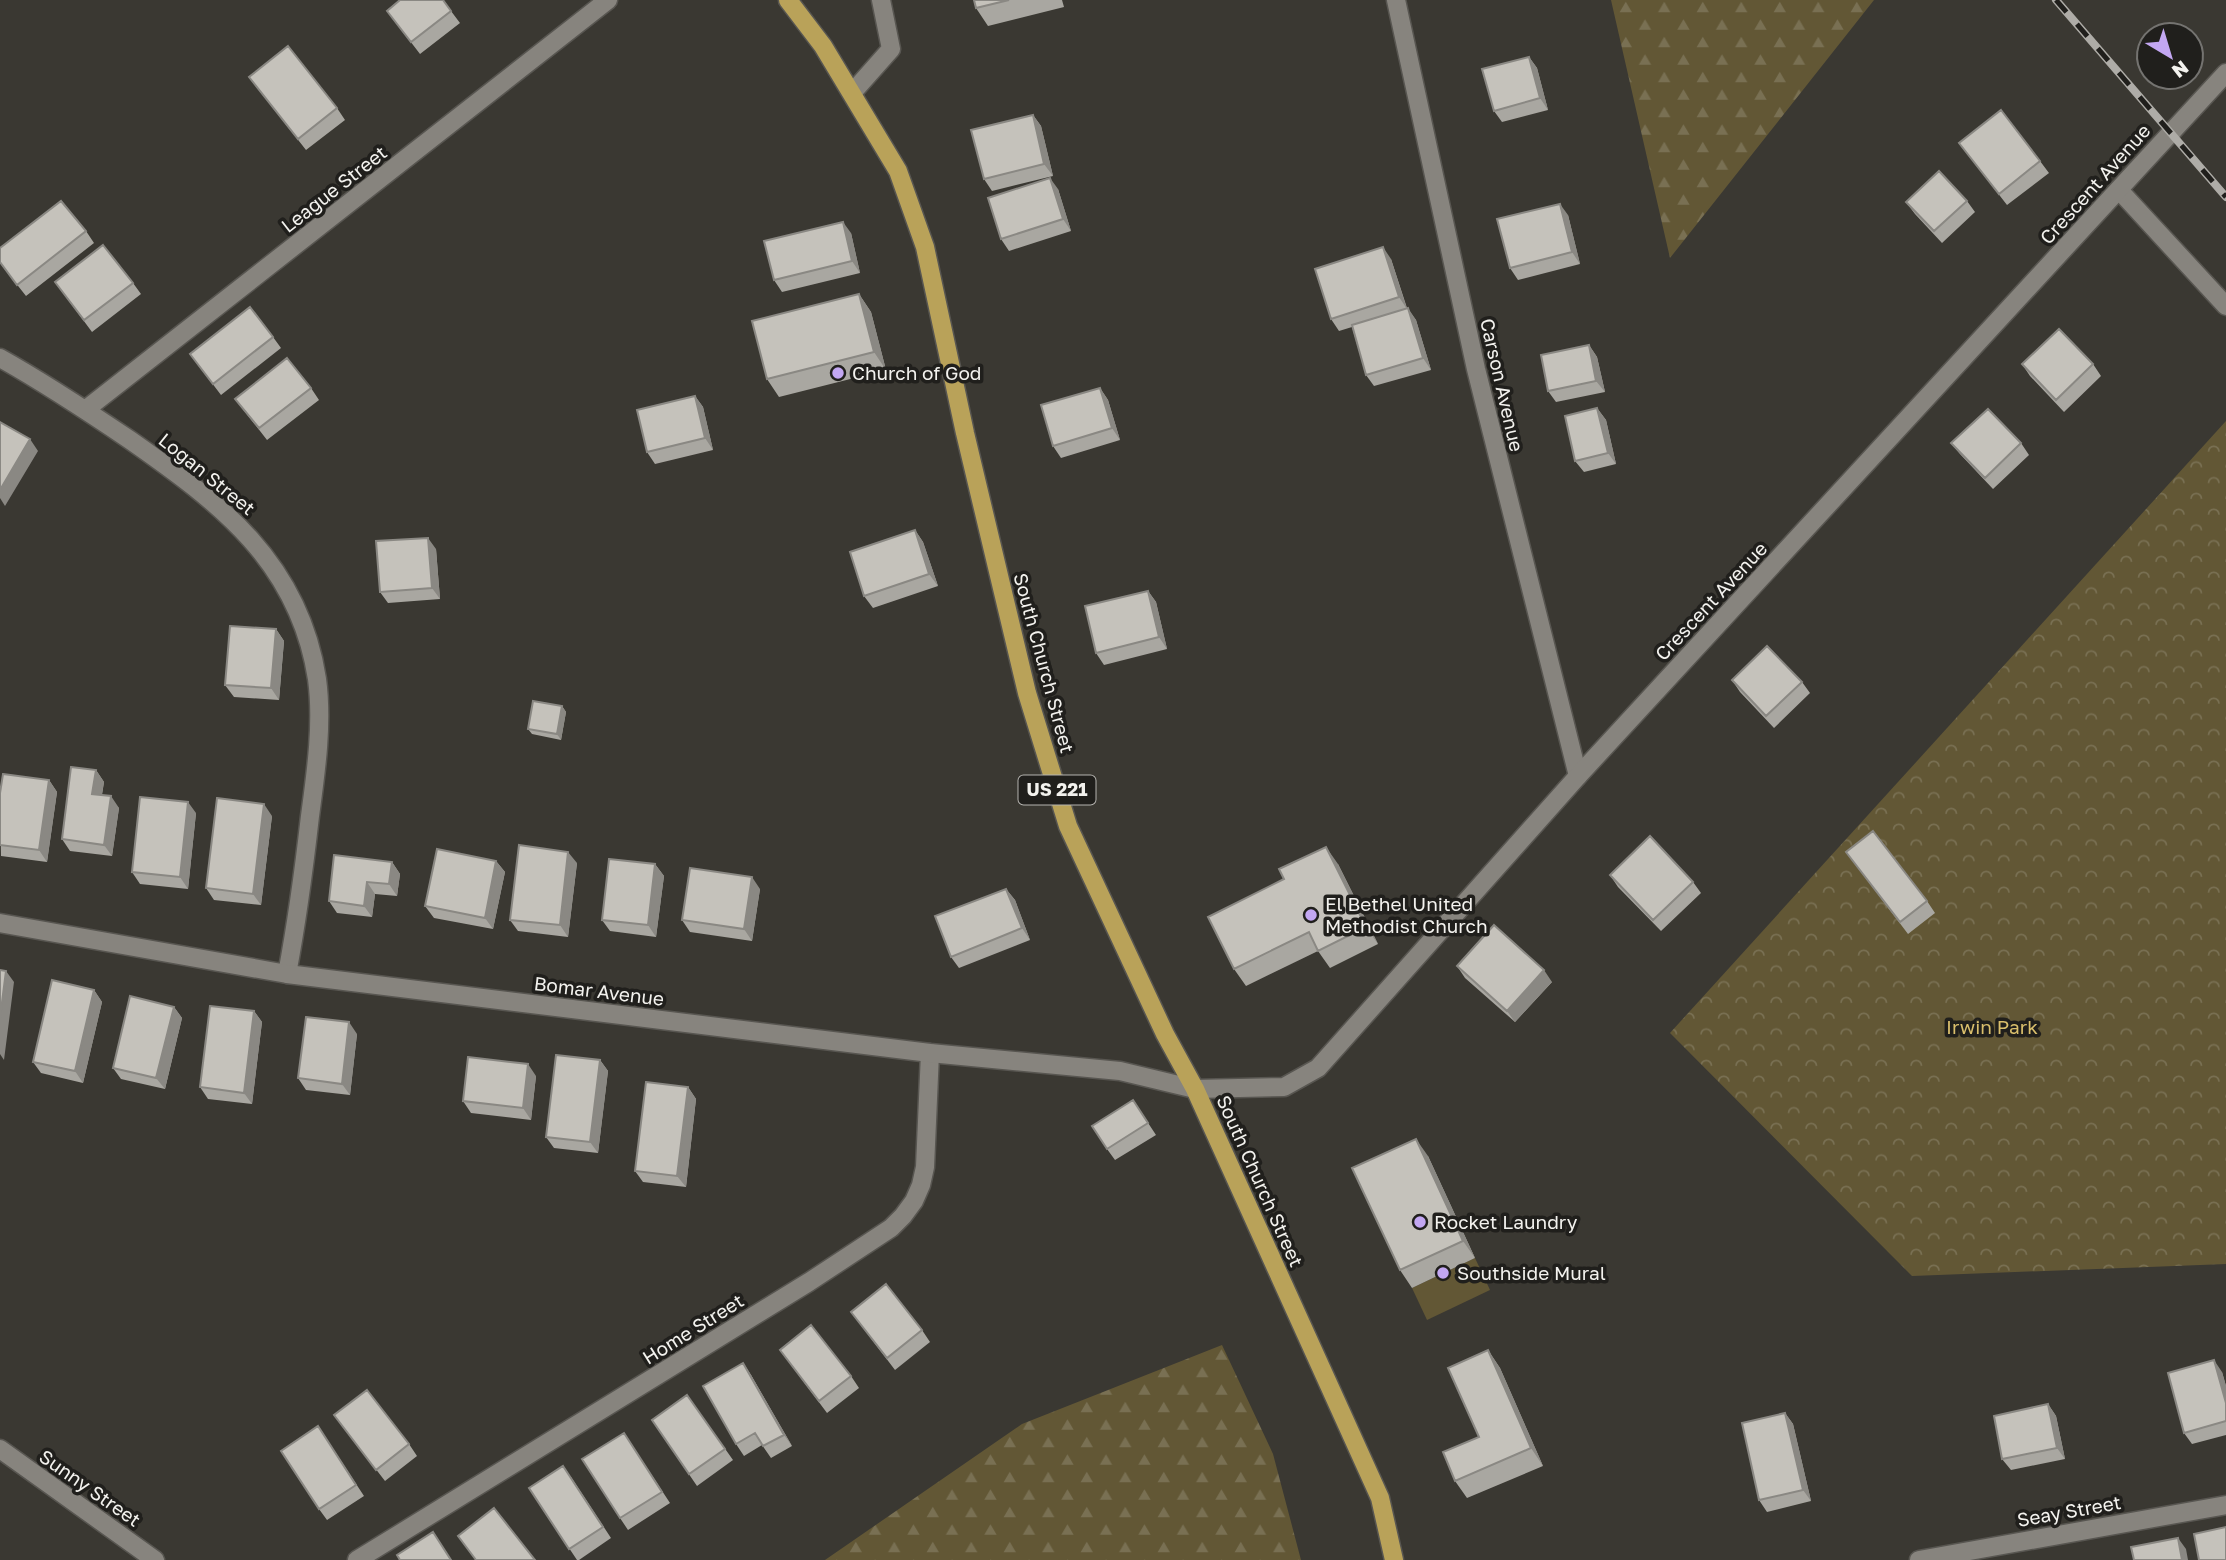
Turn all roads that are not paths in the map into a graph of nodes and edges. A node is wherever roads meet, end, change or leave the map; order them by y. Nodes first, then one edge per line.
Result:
1 (608, 0) edge
2 (788, 0) edge
3 (881, 0) edge
4 (1396, 0) edge
5 (2226, 73) edge
6 (852, 93) junction
7 (2119, 190) junction
8 (2226, 306) edge
9 (0, 358) edge
10 (85, 410) junction
11 (1578, 776) junction
12 (0, 923) edge
13 (287, 974) junction
14 (930, 1053) junction
15 (1195, 1089) junction
16 (0, 1449) edge
17 (2226, 1505) edge
18 (155, 1560) edge
19 (357, 1560) edge
20 (1394, 1560) edge
21 (1919, 1560) edge

1 - 10 street, League Street
2 - 6 main road, South Church Street / US 221
3 - 6 street
4 - 11 street, Carson Avenue
5 - 7 street, Crescent Avenue
6 - 15 main road, South Church Street / US 221
7 - 8 street
7 - 11 street, Crescent Avenue
9 - 10 street, Logan Street
10 - 13 street, Logan Street
11 - 15 street, Crescent Avenue
12 - 13 street, Bomar Avenue
13 - 14 street, Bomar Avenue
14 - 15 street, Bomar Avenue
14 - 19 street, Home Street
15 - 20 main road, South Church Street / US 221
16 - 18 street, Sunny Street
17 - 21 street, Seay Street

